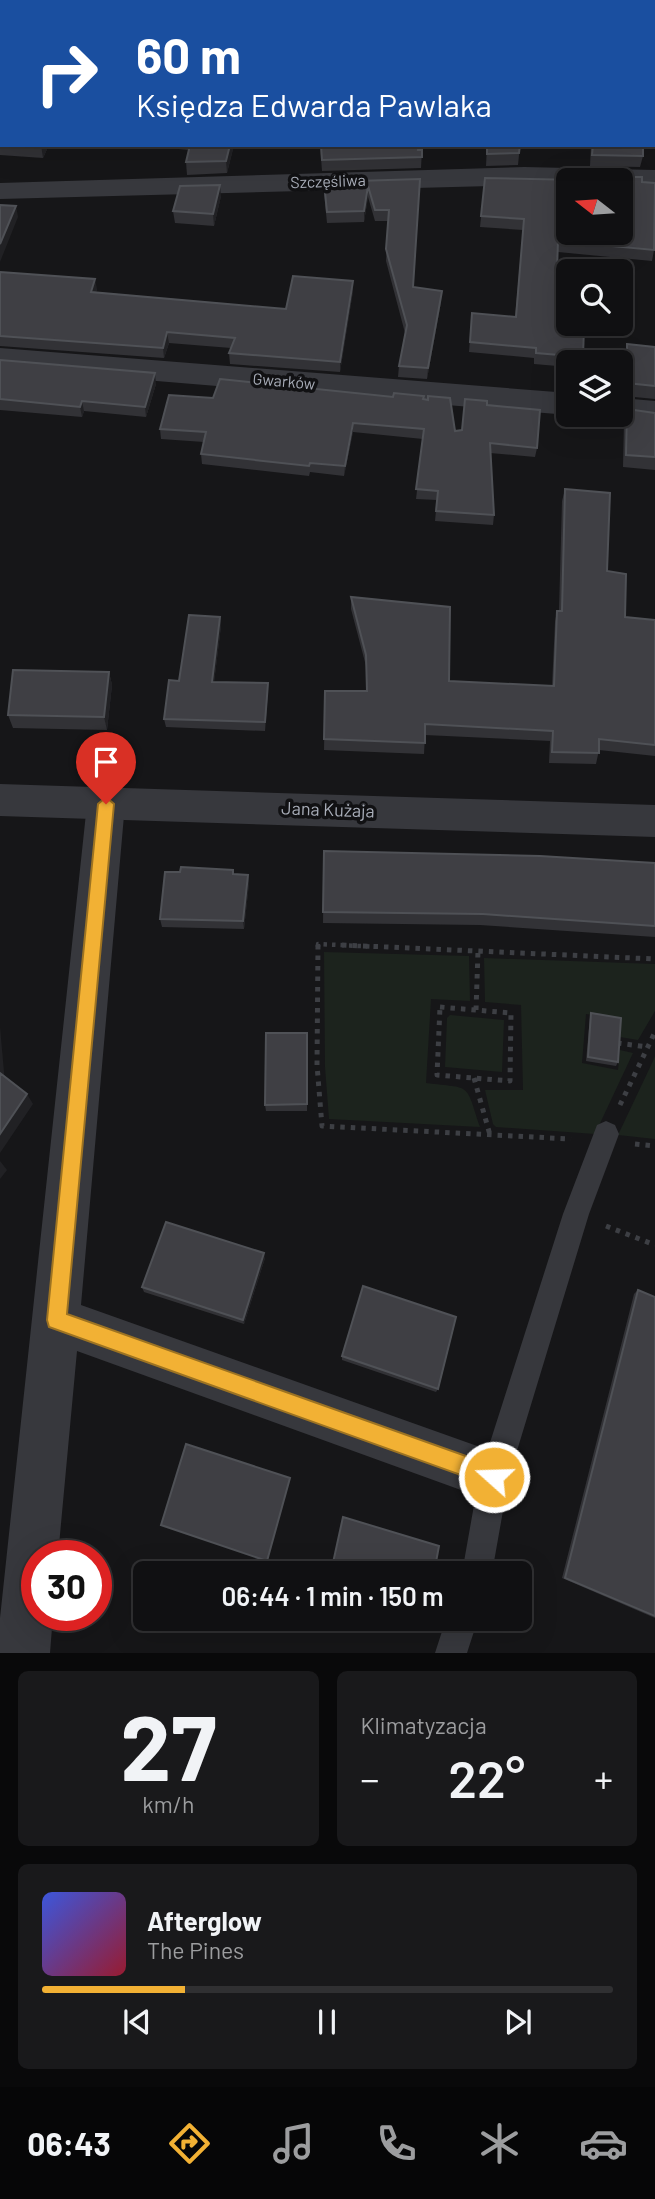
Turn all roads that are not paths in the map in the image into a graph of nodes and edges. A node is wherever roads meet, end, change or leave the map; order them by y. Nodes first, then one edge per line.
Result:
1 (655, 178) edge
2 (0, 191) edge
3 (0, 358) edge
4 (556, 403) edge
5 (633, 410) edge
6 (655, 412) edge
7 (0, 800) edge
8 (106, 804) junction
9 (655, 821) edge
10 (605, 1138) road end
11 (56, 1320) junction
12 (494, 1477) junction
13 (479, 1561) edge
14 (458, 1631) edge
15 (23, 1653) edge
16 (452, 1653) edge

1 - 2 street, Szczęśliwa
3 - 4 street, Gwarków
5 - 6 street
7 - 8 street, Jana Kużaja
8 - 9 street, Jana Kużaja
8 - 11 street
10 - 12 lane
11 - 12 street
11 - 15 street
12 - 13 lane
14 - 16 lane

